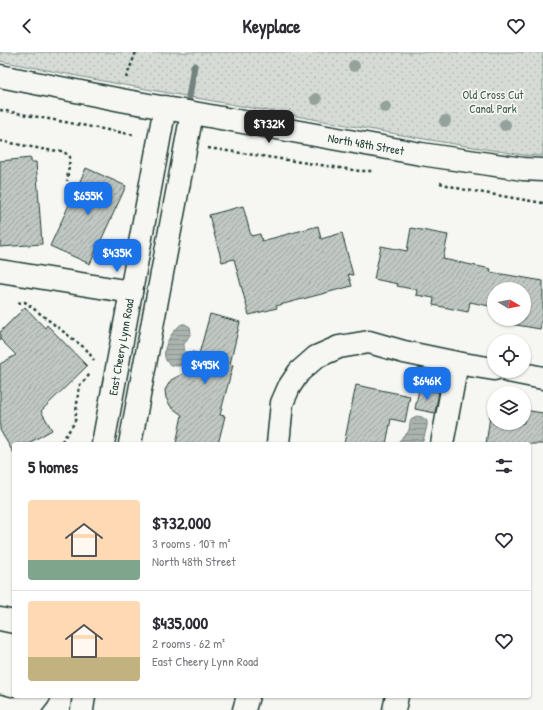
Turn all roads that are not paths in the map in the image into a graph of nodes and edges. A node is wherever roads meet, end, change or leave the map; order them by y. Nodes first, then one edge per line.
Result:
1 (0, 76) edge
2 (165, 108) junction
3 (192, 113) junction
4 (543, 170) edge
5 (1, 272) edge
6 (131, 292) junction
7 (457, 363) junction
8 (487, 368) edge
9 (531, 376) edge
10 (543, 378) edge
11 (103, 442) edge
12 (130, 442) edge
13 (278, 442) edge
14 (442, 442) edge
15 (0, 619) edge
16 (12, 622) edge
17 (37, 698) edge
18 (84, 698) edge
19 (247, 698) edge
20 (397, 698) edge
21 (0, 706) edge
22 (82, 710) edge
23 (244, 710) edge
24 (394, 710) edge

1 - 2 street, North 48th Street
2 - 3 street, North 48th Street
2 - 6 street, East Cheery Lynn Road
3 - 4 street, North 48th Street
3 - 12 street
5 - 6 street
6 - 11 street, East Cheery Lynn Road
7 - 8 street
7 - 13 street
7 - 14 street
9 - 10 street
15 - 16 street
17 - 21 street
18 - 22 street
19 - 23 street
20 - 24 street

